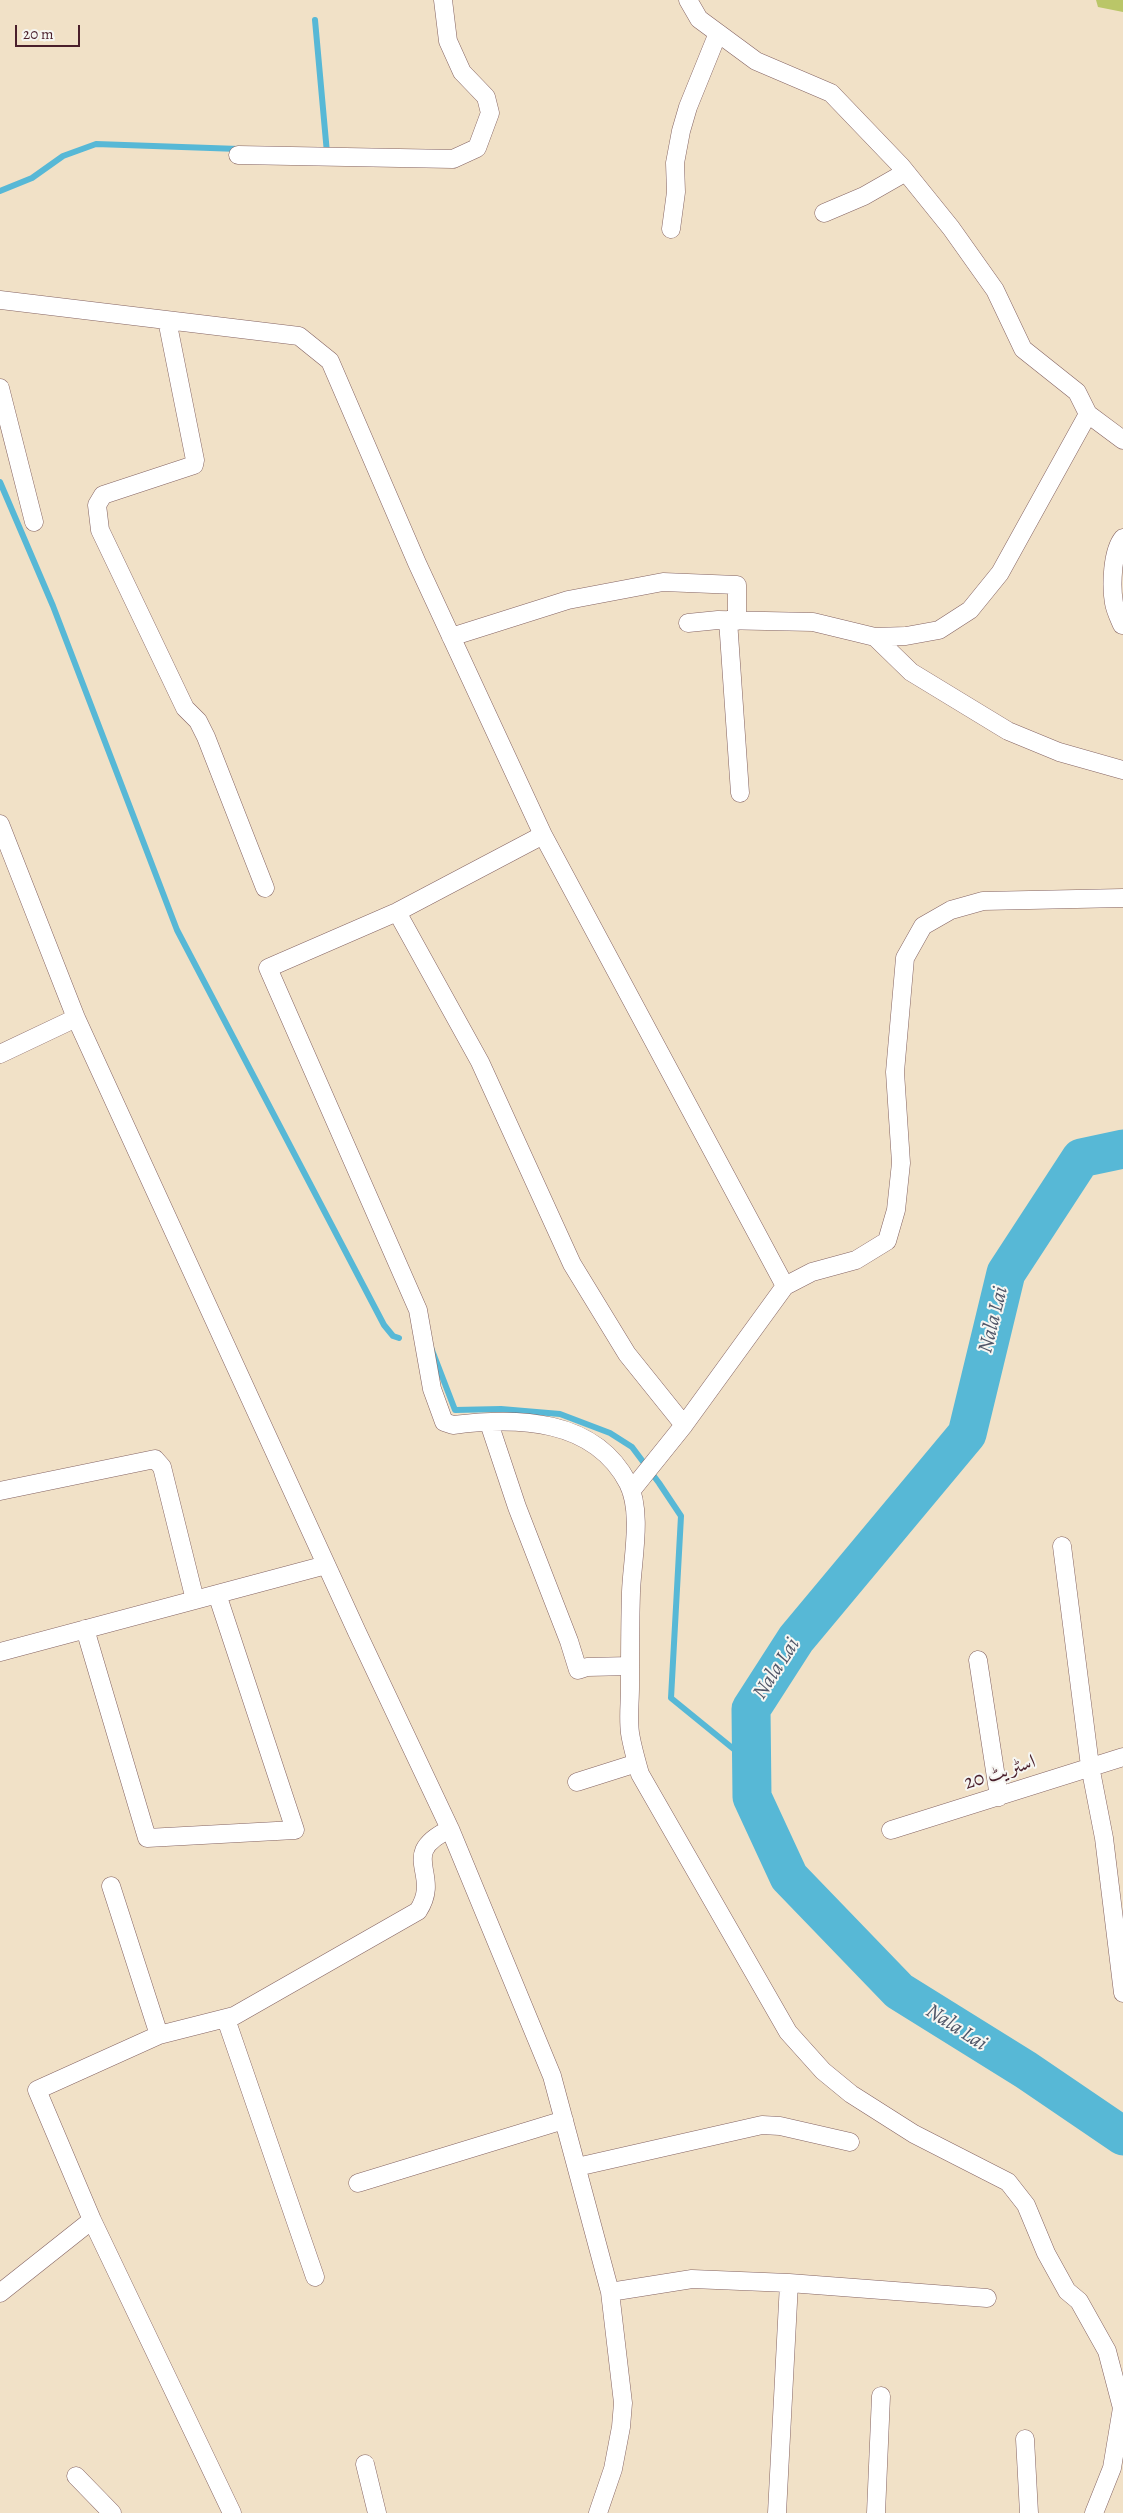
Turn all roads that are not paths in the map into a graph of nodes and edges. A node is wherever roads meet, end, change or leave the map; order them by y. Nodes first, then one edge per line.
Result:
1 (443, 0) edge
2 (688, 0) edge
3 (718, 33) junction
4 (238, 155) dead end
5 (906, 172) junction
6 (824, 213) dead end
7 (672, 229) dead end
8 (0, 300) edge
9 (167, 320) junction
10 (0, 388) edge
11 (1088, 414) junction
12 (1121, 436) edge
13 (34, 522) dead end
14 (1123, 538) edge
15 (733, 621) junction
16 (688, 623) dead end
17 (1122, 625) edge
18 (451, 637) junction
19 (874, 637) junction
20 (1123, 770) edge
21 (740, 793) dead end
22 (0, 824) edge
23 (543, 835) junction
24 (266, 888) dead end
25 (1123, 898) edge
26 (396, 912) junction
27 (76, 1018) junction
28 (0, 1054) edge
29 (786, 1286) junction
30 (489, 1422) junction
31 (684, 1425) junction
32 (0, 1491) edge
33 (631, 1491) junction
34 (1062, 1546) dead end
35 (326, 1565) junction
36 (217, 1594) junction
37 (195, 1600) junction
38 (85, 1629) junction
39 (0, 1652) edge
40 (978, 1660) dead end
41 (630, 1666) junction
42 (1123, 1757) edge
43 (637, 1763) junction
44 (1090, 1766) junction
45 (578, 1782) dead end
46 (998, 1797) junction
47 (450, 1829) junction
48 (891, 1830) dead end
49 (111, 1886) dead end
50 (1123, 1993) edge
51 (226, 2019) junction
52 (159, 2035) junction
53 (564, 2120) junction
54 (850, 2142) dead end
55 (577, 2167) junction
56 (358, 2183) dead end
57 (92, 2220) junction
58 (315, 2277) dead end
59 (789, 2283) junction
60 (610, 2292) junction
61 (0, 2293) edge
62 (987, 2298) dead end
63 (881, 2396) dead end
64 (1025, 2439) dead end
65 (365, 2464) dead end
66 (76, 2476) dead end
67 (112, 2513) edge
68 (232, 2513) edge
69 (377, 2513) edge
70 (598, 2513) edge
71 (777, 2513) edge
72 (876, 2513) edge
73 (1029, 2513) edge
74 (1094, 2513) edge

1 - 4 street
2 - 3 street
3 - 5 street
3 - 7 street
5 - 6 street
5 - 11 street
8 - 9 street
9 - 18 street
9 - 24 street
10 - 13 street
11 - 12 street
11 - 19 street
14 - 17 street
15 - 16 street
15 - 18 street
15 - 19 street
15 - 21 street
18 - 23 street
19 - 20 street
22 - 27 street
23 - 26 street
23 - 29 street
25 - 29 street
26 - 30 street
26 - 31 street
27 - 28 street
27 - 35 street
29 - 31 street
30 - 33 street
30 - 41 street
31 - 33 street
32 - 37 street
33 - 41 street
34 - 44 street
35 - 36 street
35 - 47 street
36 - 37 street
36 - 38 street
37 - 38 street
38 - 39 street
40 - 46 street
41 - 43 street
42 - 44 street, اسٹریٹ 20
43 - 45 street
43 - 74 street
44 - 46 street, اسٹریٹ 20
44 - 50 street
46 - 48 street, اسٹریٹ 20
47 - 51 street
47 - 53 street
49 - 52 street
51 - 52 street
51 - 58 street
52 - 57 street
53 - 55 street
53 - 56 street
54 - 55 street
55 - 60 street
57 - 61 street
57 - 68 street
59 - 60 street
59 - 62 street
59 - 71 street
60 - 70 street
63 - 72 street
64 - 73 street
65 - 69 street
66 - 67 street

